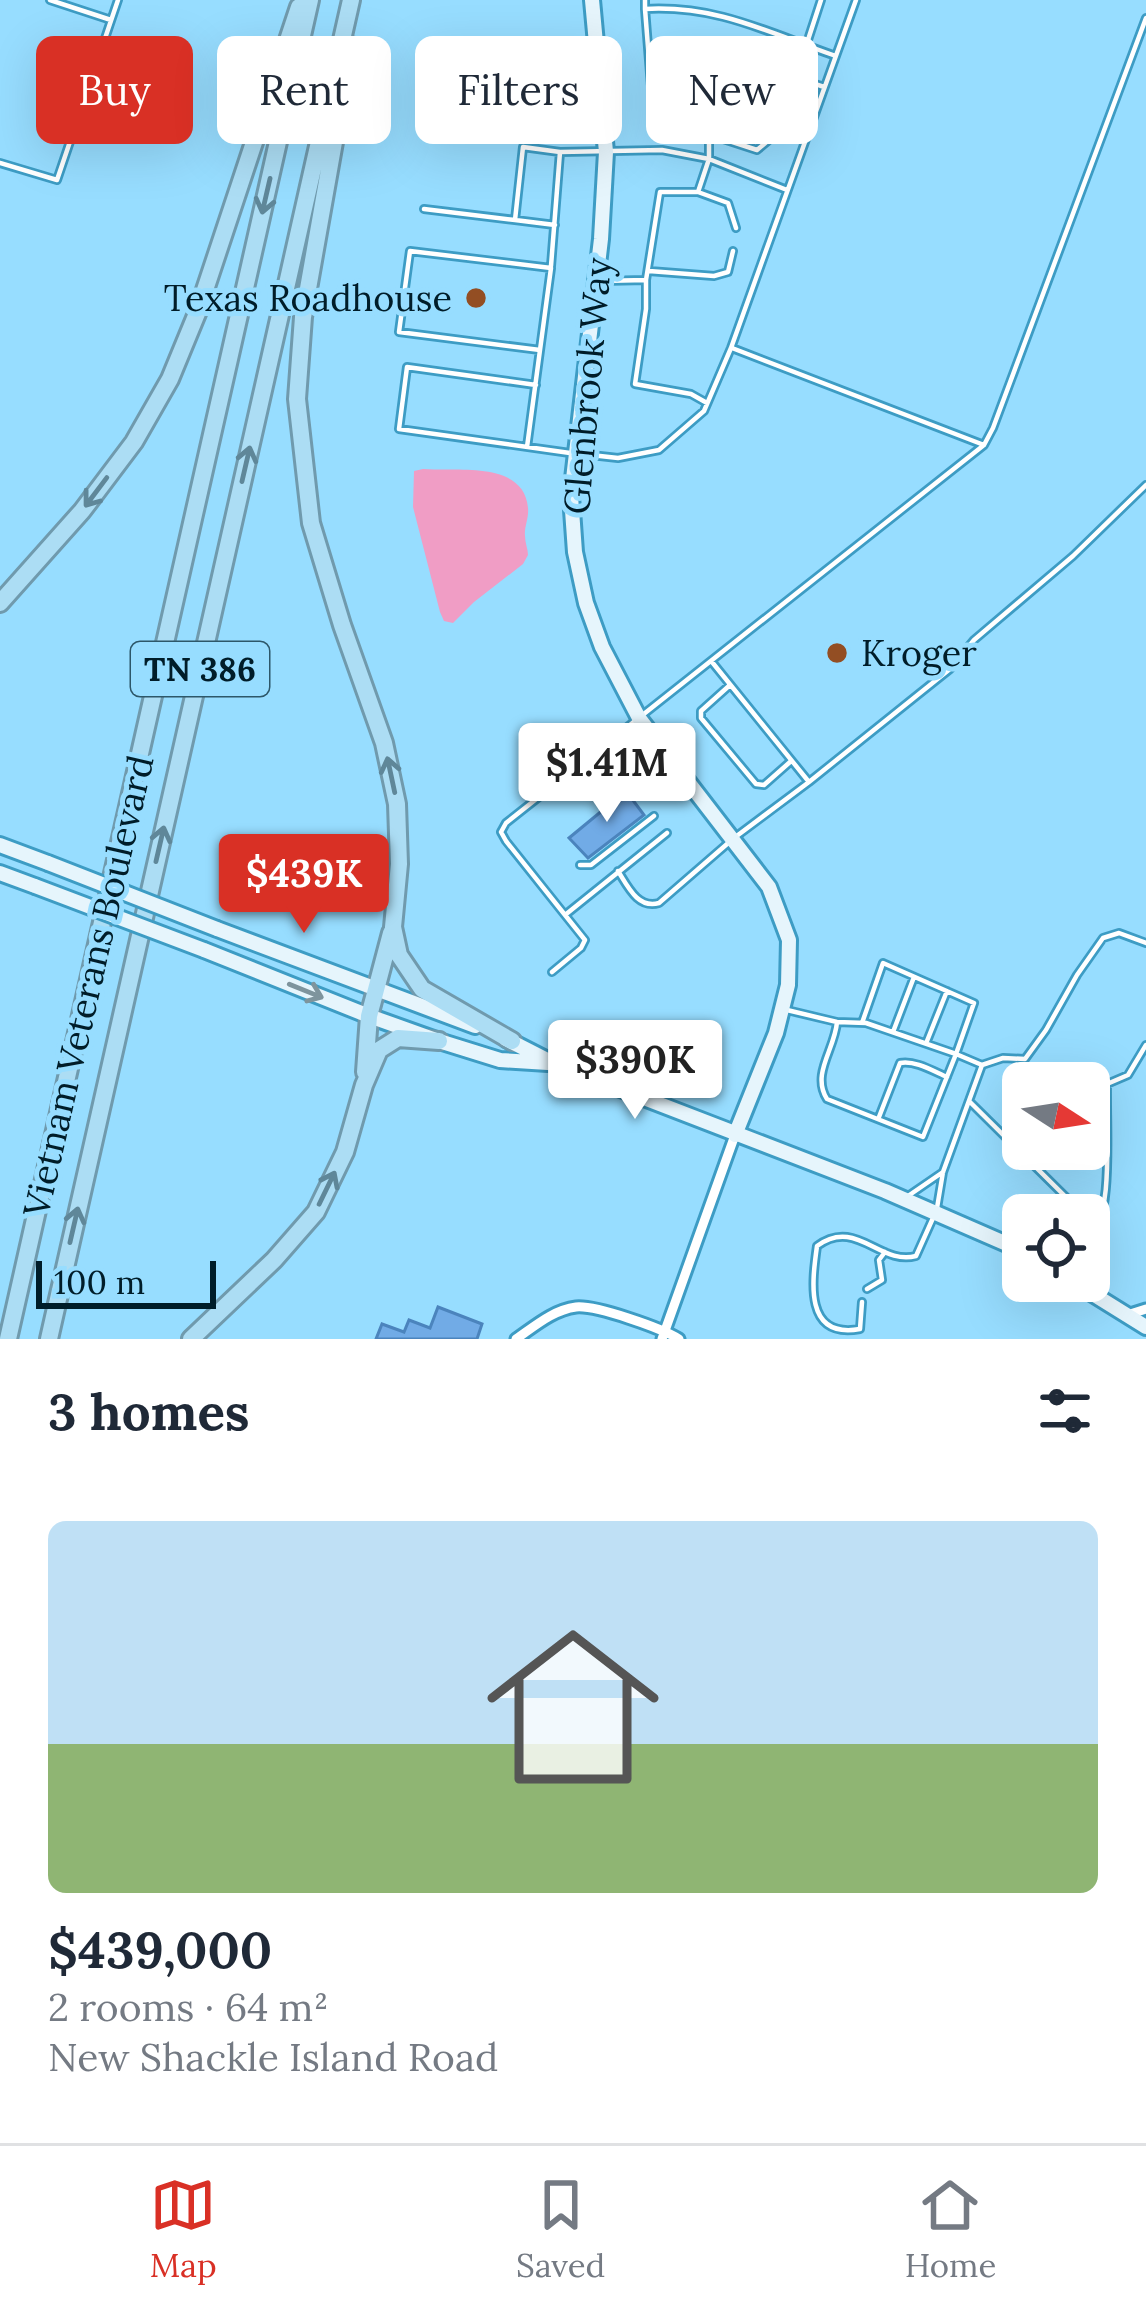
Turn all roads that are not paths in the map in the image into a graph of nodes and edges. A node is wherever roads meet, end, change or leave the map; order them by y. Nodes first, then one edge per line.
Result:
1 (50, 0) edge
2 (118, 0) edge
3 (306, 0) edge
4 (356, 0) edge
5 (592, 0) edge
6 (645, 0) edge
7 (821, 0) edge
8 (856, 0) edge
9 (674, 4) edge
10 (645, 9) junction
11 (1146, 18) edge
12 (111, 20) junction
13 (648, 36) edge
14 (779, 36) edge
15 (809, 36) edge
16 (818, 50) edge
17 (835, 56) junction
18 (818, 85) edge
19 (824, 87) junction
20 (709, 144) edge
21 (560, 152) junction
22 (606, 152) junction
23 (709, 159) junction
24 (0, 163) edge
25 (787, 190) junction
26 (698, 192) junction
27 (424, 208) dead end
28 (514, 220) junction
29 (555, 225) junction
30 (736, 228) dead end
31 (734, 251) dead end
32 (550, 268) junction
33 (649, 271) junction
34 (597, 280) junction
35 (646, 280) junction
36 (731, 348) junction
37 (540, 350) junction
38 (536, 385) junction
39 (707, 403) junction
40 (984, 446) junction
41 (527, 447) junction
42 (577, 454) junction
43 (1146, 485) edge
44 (0, 604) edge
45 (712, 662) junction
46 (730, 686) junction
47 (640, 718) junction
48 (792, 760) junction
49 (809, 782) junction
50 (654, 816) dead end
51 (667, 833) dead end
52 (734, 838) junction
53 (0, 845) edge
54 (580, 865) dead end
55 (618, 872) junction
56 (0, 873) edge
57 (566, 915) junction
58 (393, 927) junction
59 (1146, 943) edge
60 (552, 971) dead end
61 (914, 977) junction
62 (376, 989) junction
63 (947, 991) junction
64 (782, 1009) junction
65 (368, 1016) junction
66 (837, 1022) junction
67 (862, 1023) junction
68 (893, 1032) junction
69 (439, 1041) junction
70 (512, 1041) junction
71 (926, 1043) junction
72 (1146, 1046) edge
73 (956, 1054) junction
74 (553, 1063) junction
75 (982, 1065) junction
76 (947, 1077) junction
77 (364, 1085) junction
78 (970, 1102) junction
79 (878, 1119) junction
80 (736, 1135) junction
81 (943, 1172) junction
82 (1064, 1194) edge
83 (1105, 1194) edge
84 (902, 1199) junction
85 (936, 1213) junction
86 (1002, 1242) edge
87 (886, 1251) junction
88 (867, 1289) dead end
89 (862, 1302) dead end
90 (1106, 1302) edge
91 (1146, 1309) edge
92 (1126, 1315) junction
93 (1146, 1327) edge
94 (663, 1335) edge
95 (519, 1338) edge
96 (8, 1339) edge
97 (49, 1339) edge
98 (191, 1339) edge
99 (679, 1339) edge

1 - 12 lane
2 - 12 lane
3 -> 44 highway
3 -> 96 highway, Vietnam Veterans Boulevard / TN 386
58 -> 4 highway
97 -> 4 highway, Vietnam Veterans Boulevard / TN 386
5 - 22 main road, Glenbrook Way
6 - 10 lane
7 - 15 lane
8 - 17 lane
9 - 10 lane
9 - 14 lane
10 - 13 lane
11 - 40 lane
12 - 24 lane
16 - 17 lane
17 - 19 lane
18 - 19 lane
19 - 25 lane
20 - 23 lane
21 - 22 lane
21 - 28 lane
21 - 29 lane
22 - 23 lane
22 - 34 main road, Glenbrook Way
23 - 25 lane
23 - 26 lane
25 - 36 lane
26 - 30 lane
26 - 33 lane
27 - 28 lane
28 - 29 lane
29 - 32 lane
31 - 33 lane
32 - 37 lane
32 - 37 lane
33 - 35 lane
34 - 35 lane
34 - 42 main road, Glenbrook Way
35 - 39 lane
36 - 39 lane
36 - 40 lane
37 - 38 lane
38 - 41 lane
38 - 41 lane
39 - 42 lane
40 - 45 lane
41 - 42 lane
42 - 47 main road, Glenbrook Way
43 - 49 lane
45 - 46 lane
45 - 47 lane
46 - 48 lane
46 - 48 lane
47 - 52 main road, Glenbrook Way
47 - 57 lane
48 - 49 lane
49 - 52 lane
50 - 54 lane
51 - 55 lane
52 - 55 lane
52 - 64 main road, Glenbrook Way
53 - 62 main road, bridge
55 - 57 lane
56 -> 65 main road, bridge
57 - 60 lane
58 - 62 highway
58 - 70 highway
59 - 75 lane
61 - 63 lane
61 - 67 lane
61 - 68 lane
62 - 65 highway
62 - 70 main road
63 - 71 lane
63 - 73 lane
64 - 66 lane
64 - 80 main road, Glenbrook Way
65 - 69 main road
65 - 77 highway
66 - 67 lane
66 - 79 lane
67 - 68 lane
68 - 71 lane
69 - 74 main road
69 - 77 highway
70 - 74 main road
71 - 73 lane
72 - 83 lane
73 - 75 lane
73 - 76 lane
74 - 80 main road
75 - 78 lane
76 - 79 lane
76 - 79 lane
98 -> 77 highway
78 - 81 lane
78 - 82 lane
80 - 84 main road
80 - 94 street
81 - 84 lane
81 - 85 lane
84 - 85 main road
85 - 86 main road
85 - 87 lane
87 - 88 lane
87 - 89 lane
90 - 92 main road
91 - 92 street
92 - 93 main road
94 - 95 street
94 - 99 street

